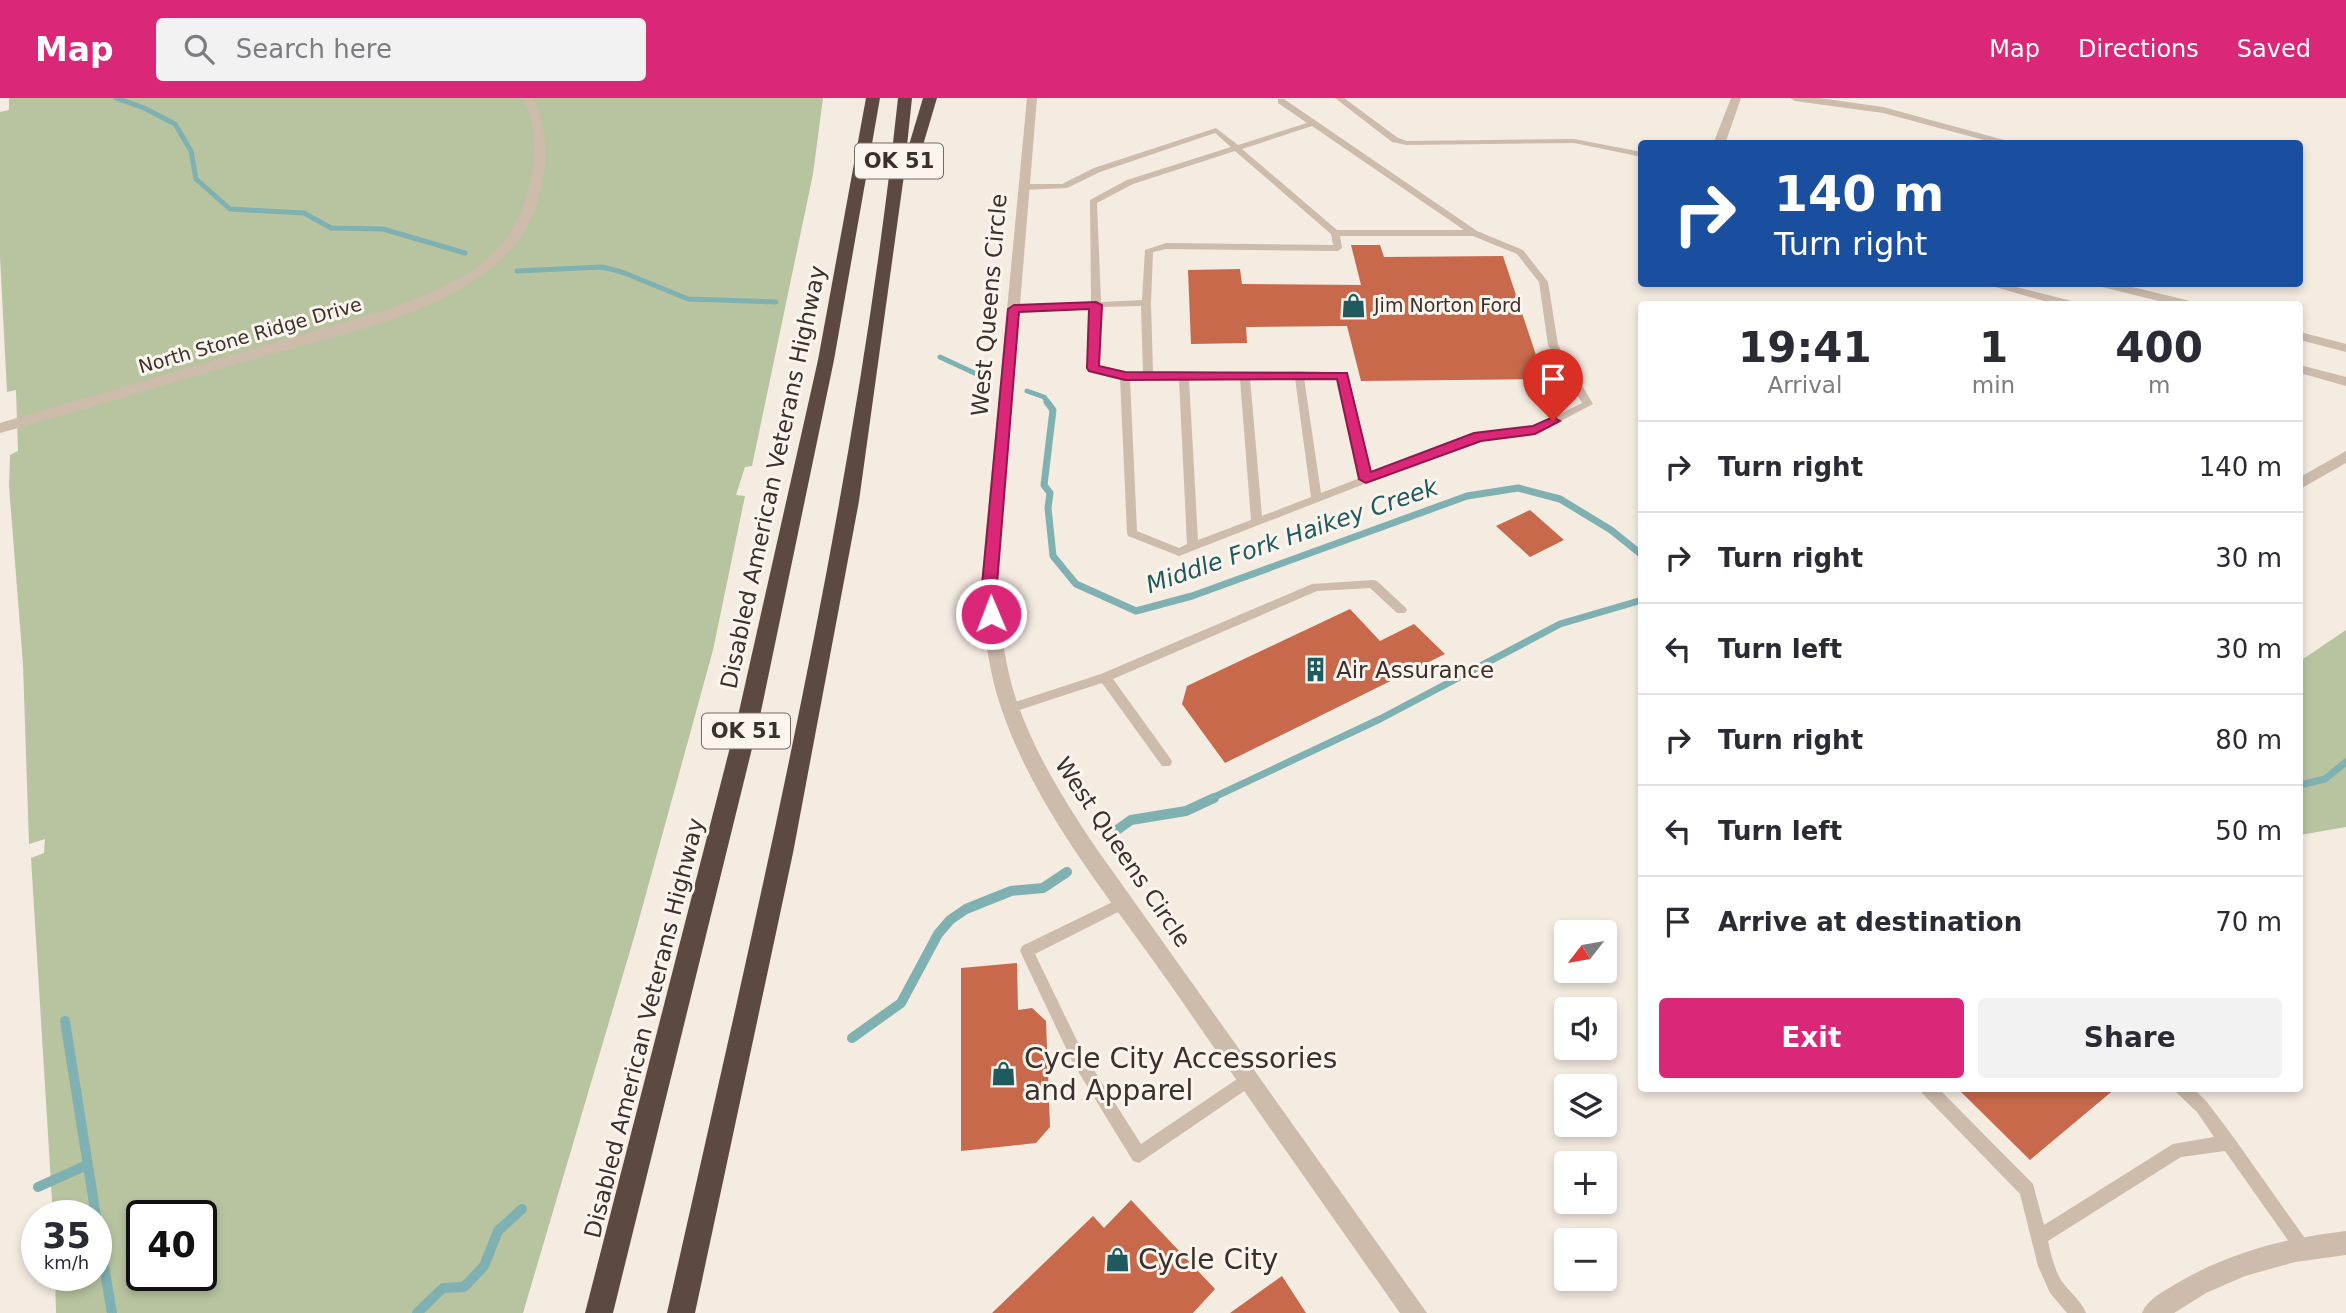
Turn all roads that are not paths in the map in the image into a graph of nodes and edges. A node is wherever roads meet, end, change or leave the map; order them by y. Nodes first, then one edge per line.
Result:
1 (528, 98) edge
2 (857, 98) edge
3 (873, 98) edge
4 (905, 98) edge
5 (930, 98) edge
6 (1032, 98) edge
7 (1339, 98) edge
8 (1736, 98) edge
9 (1795, 98) edge
10 (1893, 98) edge
11 (1281, 101) dead end
12 (1883, 110) junction
13 (1314, 123) junction
14 (1720, 140) edge
15 (1999, 140) edge
16 (867, 143) junction
17 (1239, 147) junction
18 (1638, 154) edge
19 (1024, 187) junction
20 (892, 225) junction
21 (1335, 233) junction
22 (1474, 233) junction
23 (1999, 287) edge
24 (2135, 287) edge
25 (2154, 289) edge
26 (2034, 300) edge
27 (2179, 301) edge
28 (1146, 303) junction
29 (1096, 305) junction
30 (1014, 309) junction
31 (2303, 337) edge
32 (2346, 348) edge
33 (2303, 370) edge
34 (1299, 374) junction
35 (1184, 375) junction
36 (1245, 375) junction
37 (1125, 376) junction
38 (1148, 376) junction
39 (2346, 382) edge
40 (0, 428) edge
41 (2346, 456) edge
42 (1366, 479) junction
43 (2303, 482) edge
44 (1316, 498) junction
45 (1257, 521) junction
46 (1193, 546) junction
47 (1401, 611) dead end
48 (1105, 677) junction
49 (1010, 708) junction
50 (1166, 762) dead end
51 (1125, 902) junction
52 (1248, 1080) junction
53 (1931, 1092) edge
54 (2186, 1092) edge
55 (2229, 1143) junction
56 (2040, 1237) junction
57 (2346, 1243) edge
58 (2303, 1247) junction
59 (599, 1313) edge
60 (681, 1313) edge
61 (1415, 1313) edge
62 (2078, 1313) edge
63 (2154, 1313) edge

1 - 40 street, North Stone Ridge Drive
2 - 16 highway
3 - 16 highway, Disabled American Veterans Highway / OK 51
4 - 20 highway, OK 51
5 - 20 highway
6 - 19 street, West Queens Circle
7 - 18 lane
8 - 14 street
9 - 12 street
10 - 12 street
11 - 13 lane
12 - 15 street
13 - 17 lane
13 - 22 lane
16 - 59 highway, Disabled American Veterans Highway / OK 51
17 - 19 lane
17 - 21 lane
17 - 29 lane
19 - 30 street, West Queens Circle
20 - 60 highway, OK 51
21 - 22 lane
21 - 28 lane
22 - 42 lane
23 - 26 street
24 - 25 street
25 - 27 street
28 - 29 lane
28 - 38 lane
29 - 30 lane
29 - 37 lane
30 - 49 street, West Queens Circle
31 - 32 street
33 - 39 street
34 - 36 lane
34 - 42 lane
34 - 44 lane
35 - 36 lane
35 - 38 lane
35 - 46 lane
36 - 45 lane
37 - 38 lane
37 - 46 lane
41 - 43 street
42 - 44 lane
44 - 45 lane
45 - 46 lane
47 - 48 lane
48 - 49 lane
48 - 50 lane
49 - 51 street, West Queens Circle
51 - 52 street, West Queens Circle
51 - 52 lane
52 - 61 street, West Queens Circle
53 - 56 lane
54 - 55 lane
55 - 56 lane
55 - 58 lane
56 - 62 lane
57 - 58 street
58 - 63 street

